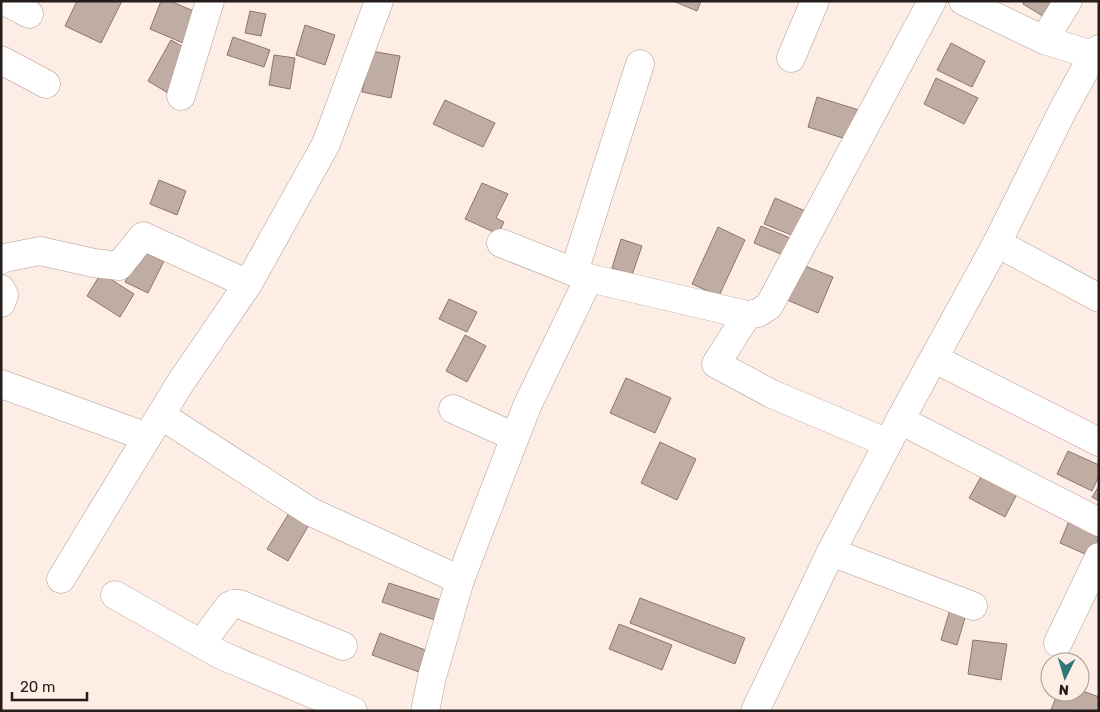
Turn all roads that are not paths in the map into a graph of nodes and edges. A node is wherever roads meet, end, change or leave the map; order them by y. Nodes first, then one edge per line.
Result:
1 (6, 1) edge
2 (379, 1) edge
3 (815, 1) edge
4 (932, 1) edge
5 (963, 1) edge
6 (1068, 1) edge
7 (206, 2) edge
8 (29, 14) dead end
9 (1044, 40) junction
10 (1096, 52) edge
11 (792, 58) dead end
12 (1, 60) edge
13 (640, 64) dead end
14 (46, 84) dead end
15 (181, 96) dead end
16 (501, 243) dead end
17 (997, 243) junction
18 (1, 260) edge
19 (582, 275) junction
20 (248, 284) junction
21 (1, 290) edge
22 (1099, 298) edge
23 (1, 303) edge
24 (747, 315) junction
25 (935, 358) junction
26 (1, 384) edge
27 (453, 409) dead end
28 (154, 426) junction
29 (894, 432) junction
30 (515, 437) junction
31 (1099, 442) edge
32 (1099, 522) edge
33 (831, 552) junction
34 (1099, 557) edge
35 (61, 579) dead end
36 (460, 580) junction
37 (115, 595) dead end
38 (973, 606) dead end
39 (1058, 643) dead end
40 (201, 644) junction
41 (343, 646) dead end
42 (353, 711) edge
43 (425, 711) edge
44 (755, 711) edge

1 - 8 street
2 - 20 street
3 - 11 street
4 - 24 street
5 - 9 street
6 - 9 street
7 - 15 street
9 - 10 street
10 - 17 street
12 - 14 street
13 - 19 street
16 - 19 street
17 - 22 street
17 - 25 street
18 - 20 street
19 - 24 street
19 - 30 street
20 - 28 street
21 - 23 street
24 - 29 street
25 - 29 street
25 - 31 street
26 - 28 street
27 - 30 street
28 - 35 street
28 - 36 street
29 - 32 street
29 - 33 street
30 - 36 street
33 - 38 street
33 - 44 street
34 - 39 street
36 - 43 street
37 - 40 street
40 - 41 street
40 - 42 street

